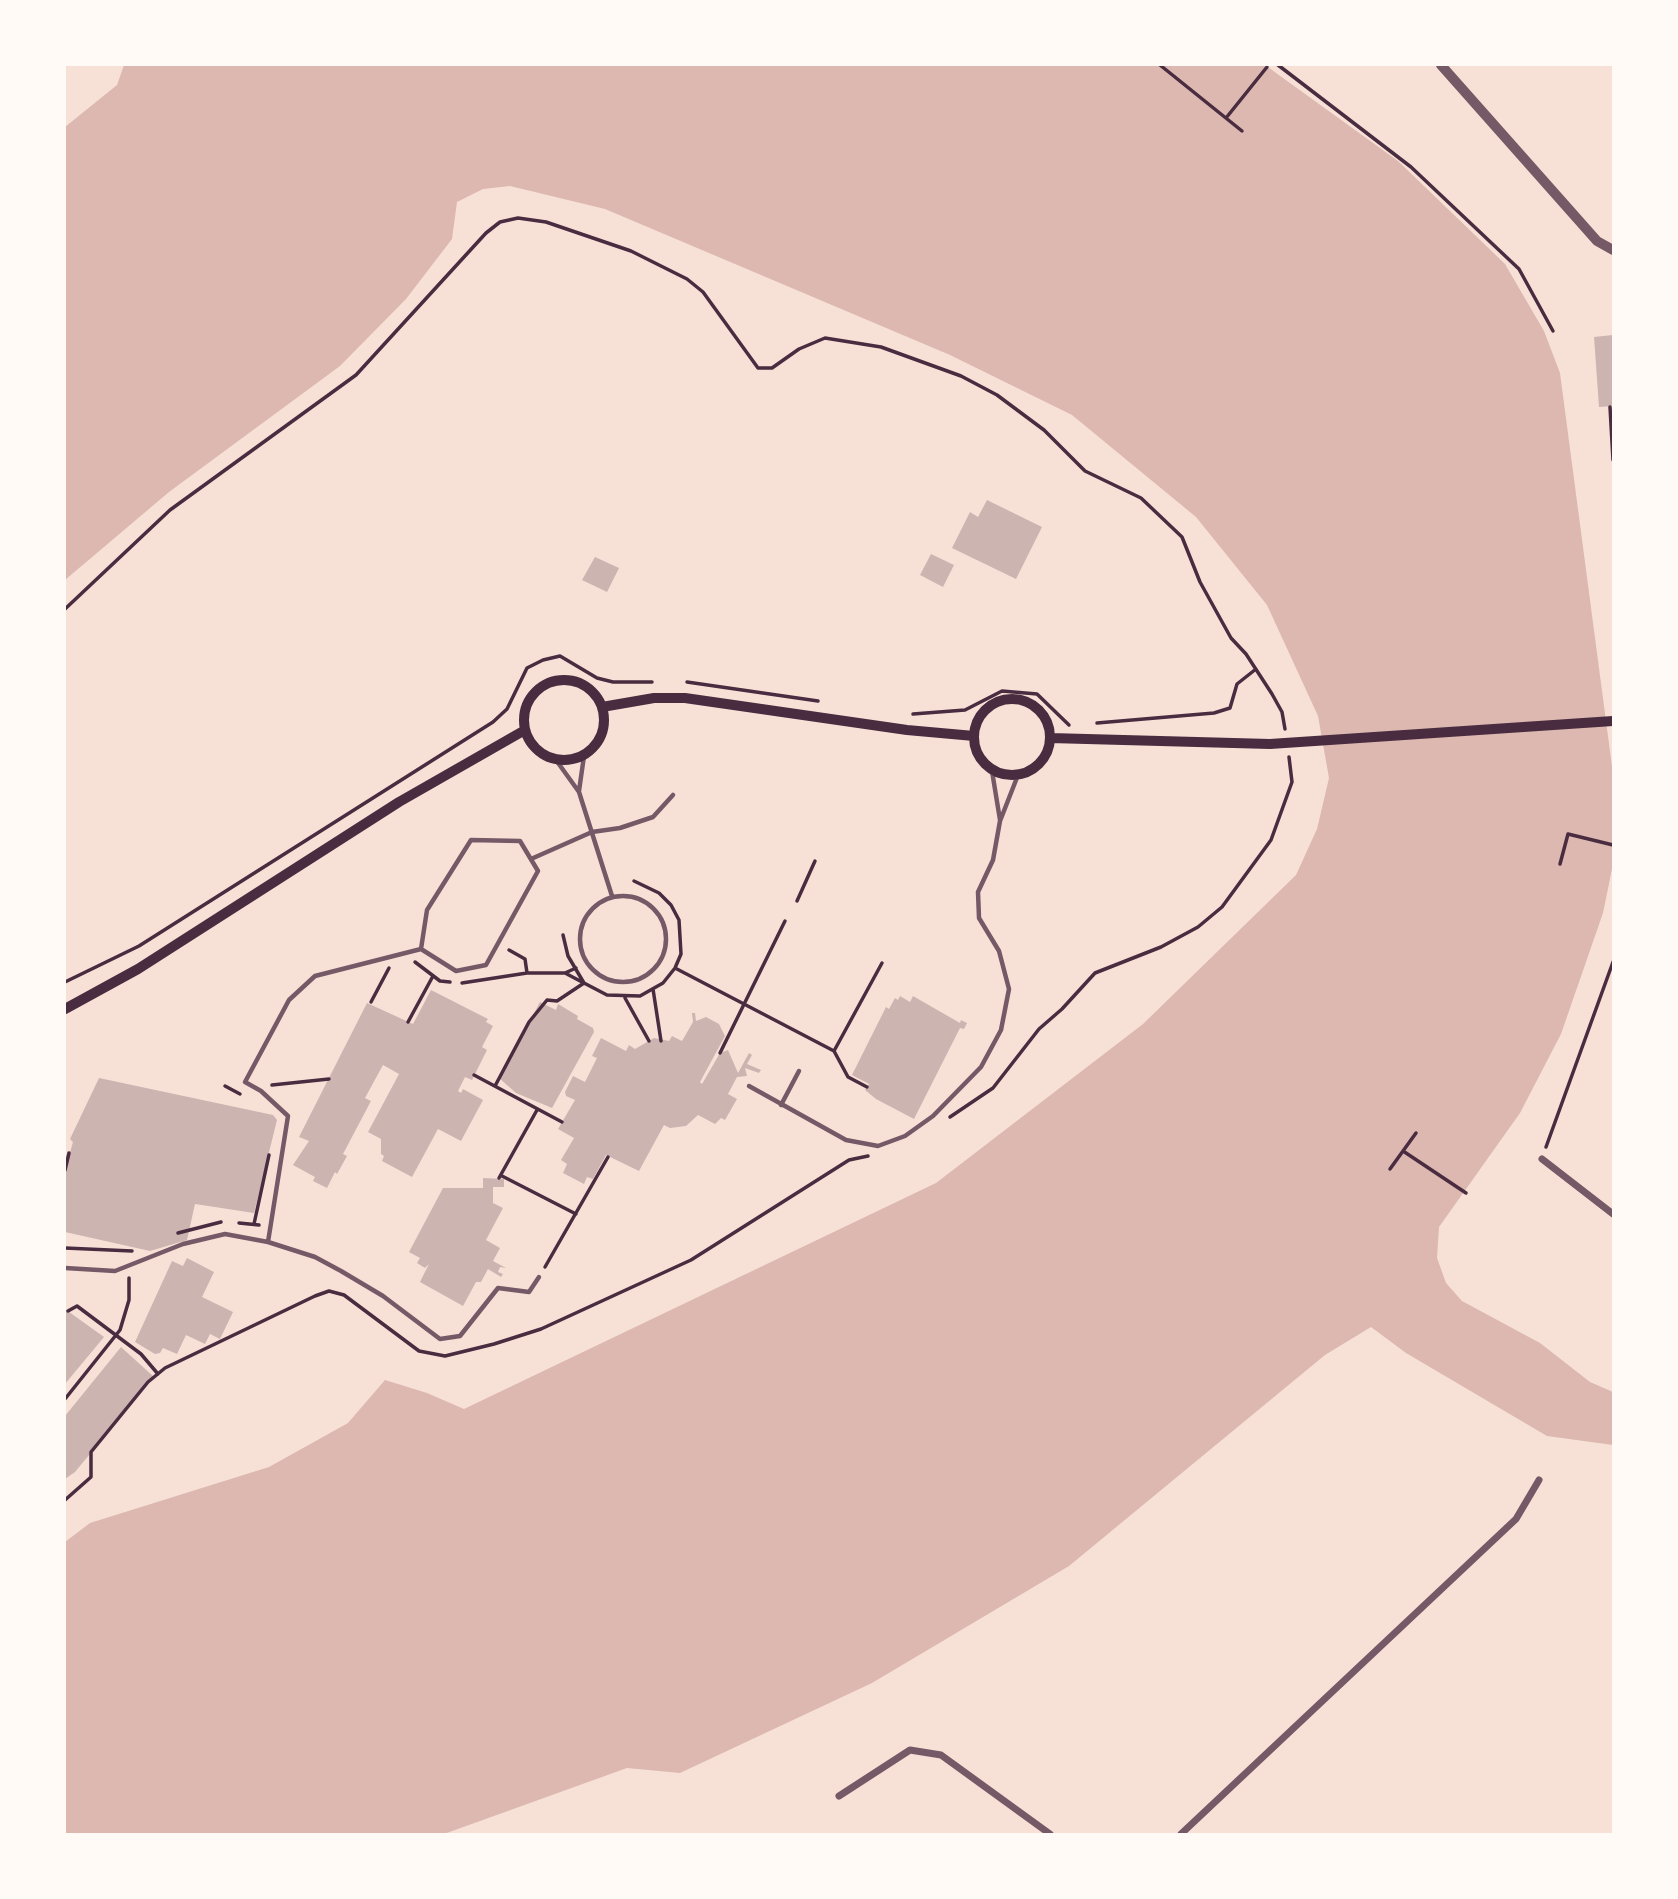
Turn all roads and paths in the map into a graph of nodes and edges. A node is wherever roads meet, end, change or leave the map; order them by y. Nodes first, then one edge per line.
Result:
1 (1160, 65) edge
2 (1278, 65) edge
3 (1441, 65) edge
4 (1267, 66) dead end
5 (1226, 118) junction
6 (1242, 131) dead end
7 (1613, 250) edge
8 (1553, 331) dead end
9 (1610, 407) dead end
10 (1613, 460) edge
11 (65, 609) edge
12 (1256, 669) junction
13 (662, 682) dead end
14 (674, 682) dead end
15 (831, 703) dead end
16 (602, 706) junction
17 (910, 715) dead end
18 (1613, 721) edge
19 (1096, 723) dead end
20 (1082, 725) dead end
21 (525, 730) junction
22 (974, 736) junction
23 (1286, 736) dead end
24 (1050, 738) junction
25 (1287, 747) dead end
26 (584, 756) junction
27 (556, 760) junction
28 (992, 771) junction
29 (1018, 775) junction
30 (579, 792) junction
31 (673, 795) dead end
32 (1000, 821) junction
33 (592, 832) junction
34 (1613, 845) edge
35 (531, 859) junction
36 (815, 860) dead end
37 (1560, 864) dead end
38 (634, 881) dead end
39 (612, 896) junction
40 (797, 901) dead end
41 (785, 922) dead end
42 (563, 935) dead end
43 (421, 949) junction
44 (509, 950) dead end
45 (1613, 962) edge
46 (882, 963) dead end
47 (675, 968) junction
48 (527, 973) dead end
49 (565, 973) dead end
50 (433, 976) dead end
51 (65, 982) edge
52 (584, 983) junction
53 (653, 989) junction
54 (625, 998) junction
55 (744, 1004) junction
56 (65, 1009) edge
57 (408, 1022) dead end
58 (649, 1041) dead end
59 (661, 1041) dead end
60 (834, 1051) junction
61 (720, 1054) dead end
62 (799, 1071) dead end
63 (474, 1075) dead end
64 (329, 1079) dead end
65 (225, 1086) dead end
66 (495, 1086) junction
67 (749, 1087) dead end
68 (867, 1087) dead end
69 (265, 1095) junction
70 (781, 1105) junction
71 (538, 1109) junction
72 (562, 1122) dead end
73 (942, 1122) dead end
74 (1416, 1133) dead end
75 (271, 1146) dead end
76 (1403, 1151) junction
77 (69, 1153) dead end
78 (874, 1155) dead end
79 (608, 1157) dead end
80 (1542, 1159) joint
81 (1390, 1169) dead end
82 (65, 1170) edge
83 (1466, 1193) dead end
84 (576, 1214) junction
85 (1613, 1214) edge
86 (254, 1224) dead end
87 (268, 1242) junction
88 (138, 1261) junction
89 (65, 1268) edge
90 (539, 1277) joint
91 (68, 1311) dead end
92 (115, 1335) junction
93 (154, 1373) junction
94 (65, 1399) edge
95 (1539, 1480) dead end
96 (65, 1500) edge
97 (839, 1796) dead end
98 (1050, 1834) edge
99 (1181, 1834) edge

1 - 5 path
2 - 8 path
3 - 7 street
4 - 5 path
5 - 6 path
9 - 10 path
11 - 12 path
12 - 19 path
12 - 23 path
13 - 51 path
14 - 15 path
16 - 21 main road
16 - 22 main road
16 - 26 main road
17 - 20 path
18 - 24 main road
21 - 27 main road
21 - 56 main road
22 - 24 main road
22 - 28 main road
24 - 29 main road
25 - 73 path
26 - 27 main road
26 - 30 lane
27 - 30 lane
28 - 29 main road
28 - 32 lane
29 - 32 lane
30 - 33 lane
31 - 33 lane
32 - 70 lane
33 - 35 lane
33 - 39 lane
34 - 37 path
35 - 43 lane
35 - 43 lane
36 - 40 path
38 - 47 path
39 - 39 lane
41 - 55 path
42 - 52 path
43 - 69 lane
44 - 48 path
45 - 80 path
46 - 60 path
47 - 53 path
47 - 55 path
49 - 52 path
50 - 57 path
52 - 54 path
52 - 66 path
53 - 54 path
53 - 59 path
54 - 58 path
55 - 60 path
55 - 61 path
60 - 68 path
62 - 70 lane
63 - 66 path
64 - 69 path
65 - 69 path
66 - 71 path
67 - 70 lane
69 - 87 lane
71 - 72 path
71 - 84 path
74 - 76 path
75 - 86 path
76 - 81 path
76 - 83 path
77 - 82 path
78 - 93 path
79 - 84 path
80 - 85 street
84 - 90 path
87 - 88 lane
87 - 90 lane
88 - 89 lane
88 - 92 path
91 - 92 path
92 - 93 path
92 - 94 path
93 - 96 path
95 - 99 street
97 - 98 street

